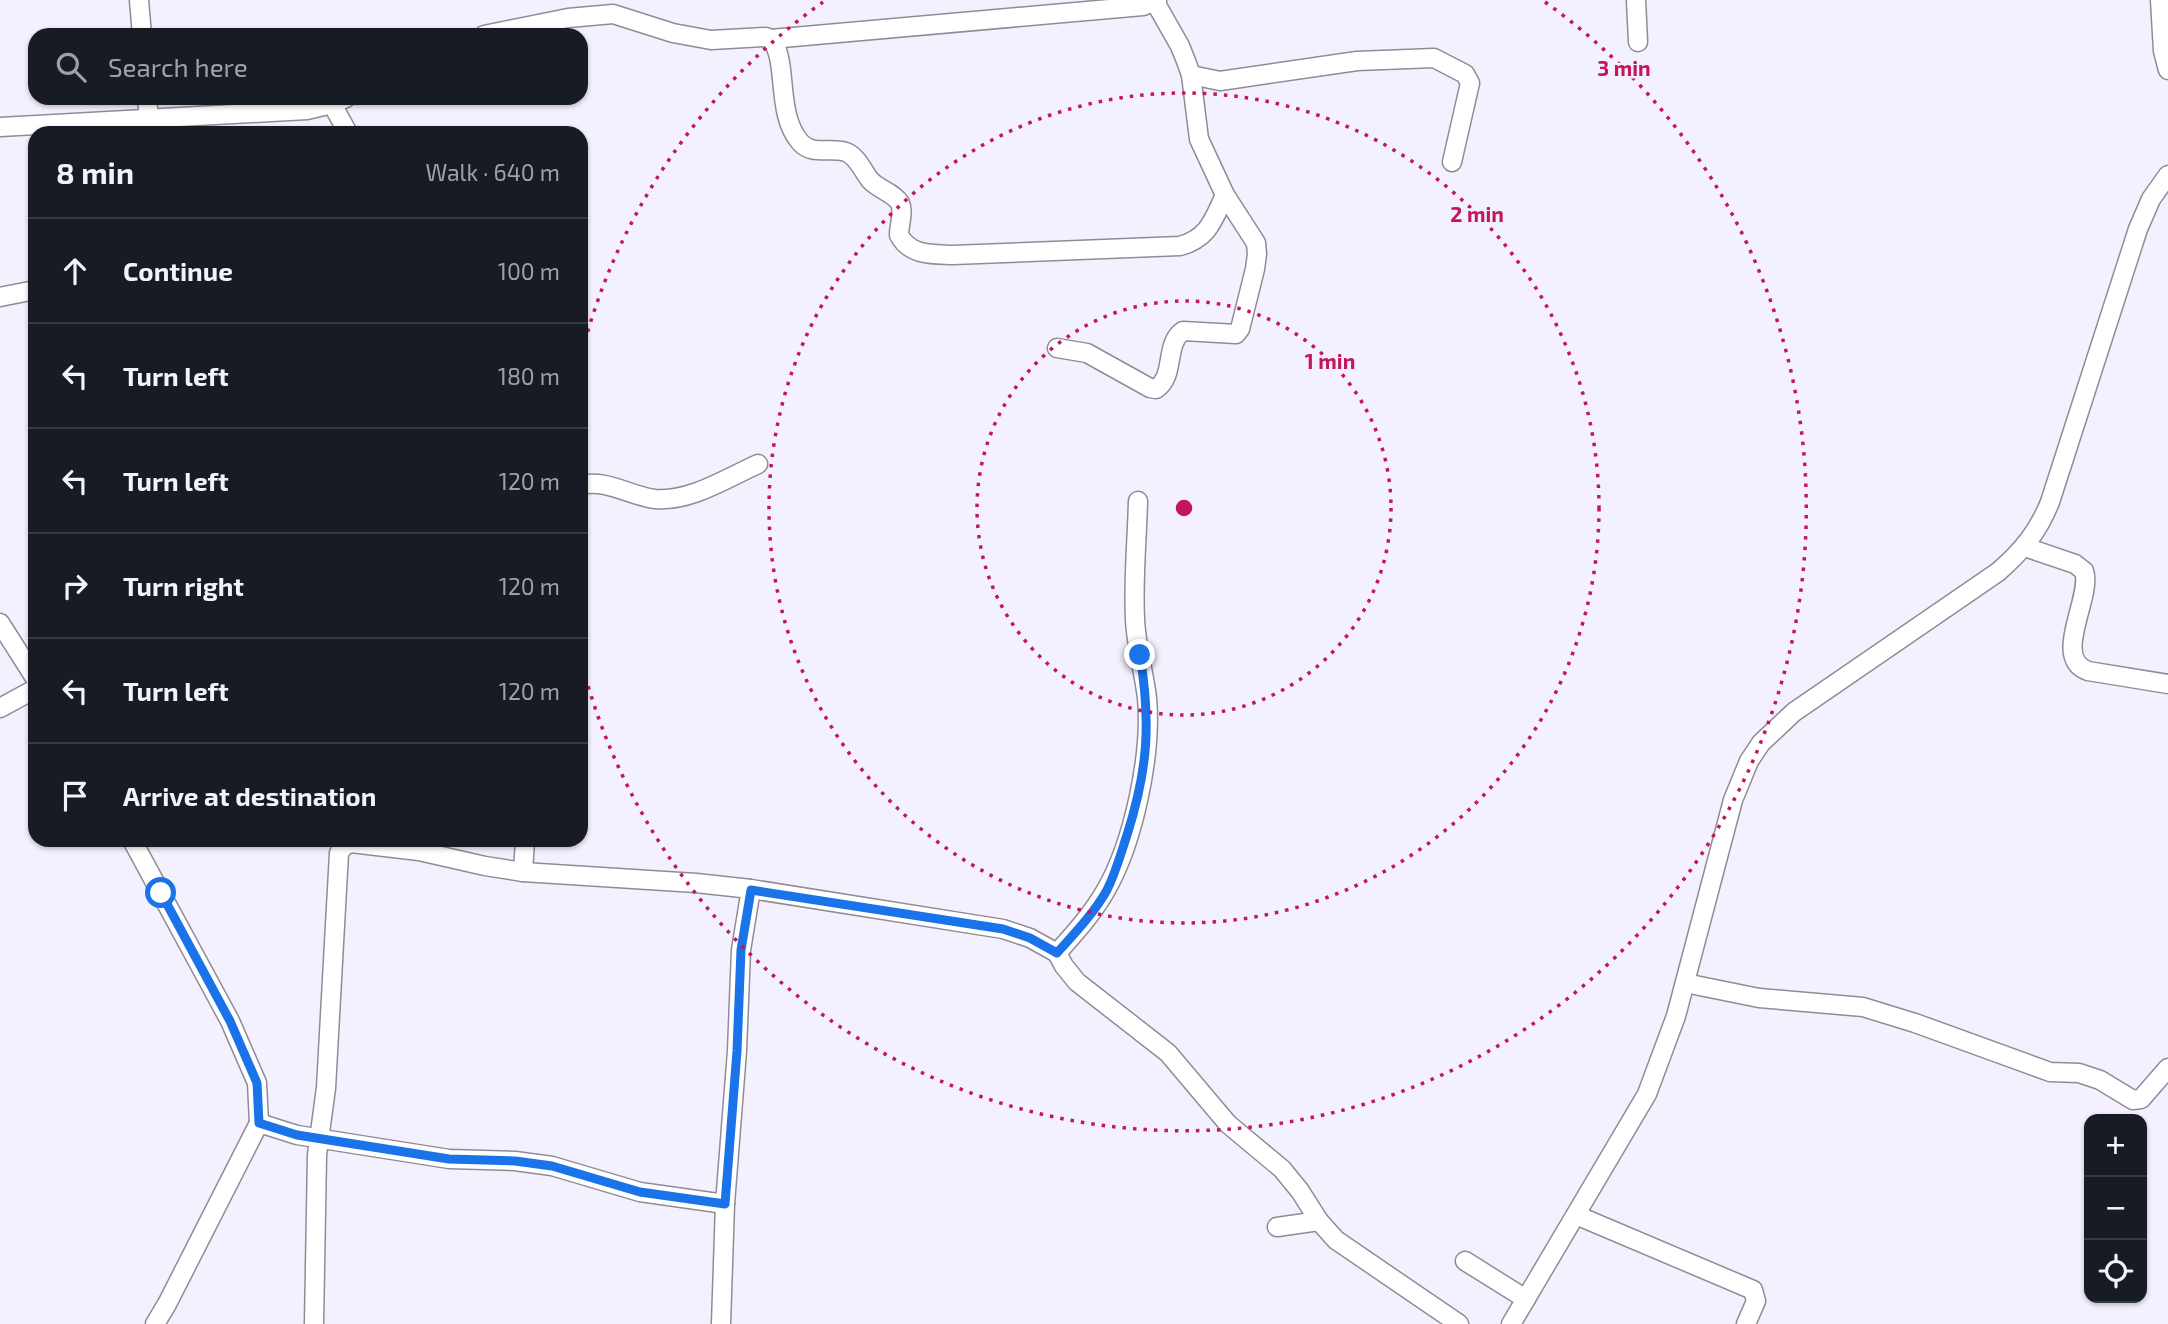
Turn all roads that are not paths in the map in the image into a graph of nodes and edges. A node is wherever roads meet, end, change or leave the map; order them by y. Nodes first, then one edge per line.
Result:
1 (139, 0) edge
2 (1636, 0) edge
3 (2160, 0) edge
4 (1156, 1) edge
5 (141, 28) edge
6 (519, 28) edge
7 (771, 39) junction
8 (1638, 42) dead end
9 (2168, 70) edge
10 (1191, 75) junction
11 (148, 105) edge
12 (325, 105) edge
13 (340, 105) edge
14 (149, 119) junction
15 (132, 126) edge
16 (346, 126) edge
17 (0, 127) edge
18 (28, 127) edge
19 (1452, 162) dead end
20 (2168, 174) edge
21 (1225, 195) junction
22 (28, 291) edge
23 (0, 297) edge
24 (1058, 348) dead end
25 (758, 464) dead end
26 (588, 484) edge
27 (1138, 501) dead end
28 (2025, 547) junction
29 (0, 623) edge
30 (28, 667) edge
31 (2168, 684) edge
32 (28, 693) edge
33 (0, 708) edge
34 (136, 847) edge
35 (343, 847) edge
36 (385, 847) edge
37 (525, 847) edge
38 (523, 872) junction
39 (751, 890) junction
40 (1057, 953) junction
41 (1685, 983) junction
42 (2168, 1068) edge
43 (259, 1123) junction
44 (319, 1138) junction
45 (725, 1204) junction
46 (1576, 1215) junction
47 (1320, 1221) junction
48 (1277, 1227) dead end
49 (1465, 1261) dead end
50 (1525, 1299) junction
51 (155, 1324) edge
52 (314, 1324) edge
53 (720, 1324) edge
54 (1459, 1324) edge
55 (1511, 1324) edge
56 (1746, 1324) edge

1 - 5 street
2 - 8 street
3 - 9 street
4 - 7 street
4 - 10 street
6 - 7 street
7 - 21 street
10 - 19 street
10 - 21 street
11 - 14 street
12 - 14 street
13 - 16 street
14 - 15 street
17 - 18 street
20 - 28 street
21 - 24 street
22 - 23 street
25 - 26 street
27 - 40 street
28 - 31 street
28 - 41 street
29 - 30 street
32 - 33 street
34 - 43 street
35 - 44 street
36 - 38 street
37 - 38 street
38 - 39 street
39 - 40 street
39 - 45 street
40 - 47 street
41 - 42 street
41 - 46 street
43 - 44 street
43 - 51 street
44 - 45 street
44 - 52 street
45 - 53 street
46 - 50 street
46 - 56 street
47 - 48 street
47 - 54 street
49 - 50 street
50 - 55 street

